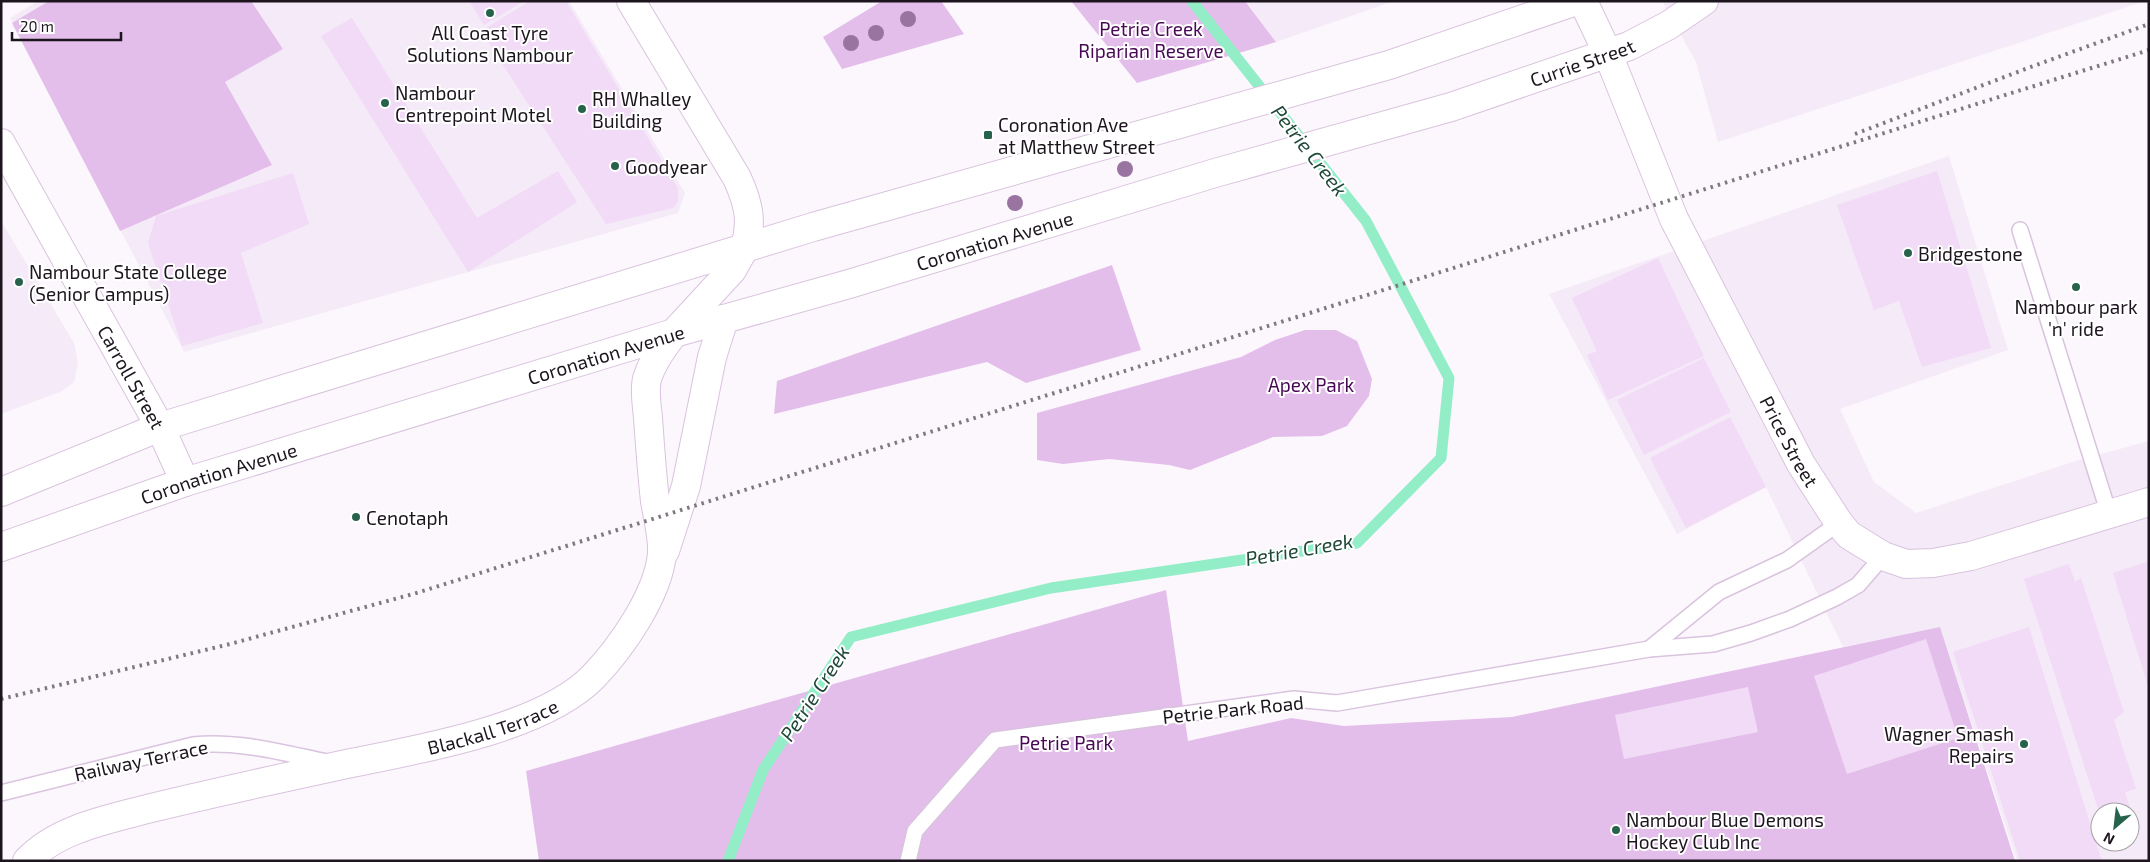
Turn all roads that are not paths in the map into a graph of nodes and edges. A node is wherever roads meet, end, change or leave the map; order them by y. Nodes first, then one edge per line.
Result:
1 (631, 1) edge
2 (1576, 1) edge
3 (1582, 1) edge
4 (1704, 1) edge
5 (1608, 54) junction
6 (1, 143) edge
7 (1215, 172) joint
8 (2020, 230) dead end
9 (745, 246) junction
10 (724, 319) junction
11 (674, 333) junction
12 (160, 428) junction
13 (185, 482) junction
14 (1, 492) edge
15 (2149, 502) edge
16 (2109, 514) junction
17 (1839, 523) junction
18 (1, 546) edge
19 (1883, 556) junction
20 (660, 566) junction
21 (1649, 649) junction
22 (341, 765) junction
23 (1, 792) edge
24 (27, 861) edge
25 (908, 861) edge

1 - 9 main road
2 - 9 main road
3 - 5 main road, Price Street
4 - 5 main road, Currie Street
5 - 7 main road, Currie Street
5 - 17 main road, Price Street
6 - 12 main road, Carroll Street
7 - 10 main road, Coronation Avenue
8 - 16 lane
9 - 10 main road
9 - 11 main road, Blackall Terrace
9 - 12 main road
10 - 11 main road, Coronation Avenue
10 - 20 main road
11 - 13 main road, Coronation Avenue
11 - 20 main road, Blackall Terrace
12 - 13 main road, Carroll Street
12 - 14 main road
13 - 18 main road, Coronation Avenue
15 - 16 main road, Price Street
16 - 19 main road, Price Street
17 - 19 main road, Price Street
17 - 21 lane, Petrie Park Road
19 - 21 lane, Petrie Park Road
20 - 22 main road, Blackall Terrace
21 - 25 lane, Petrie Park Road
22 - 23 lane, Railway Terrace
22 - 24 main road, Blackall Terrace

